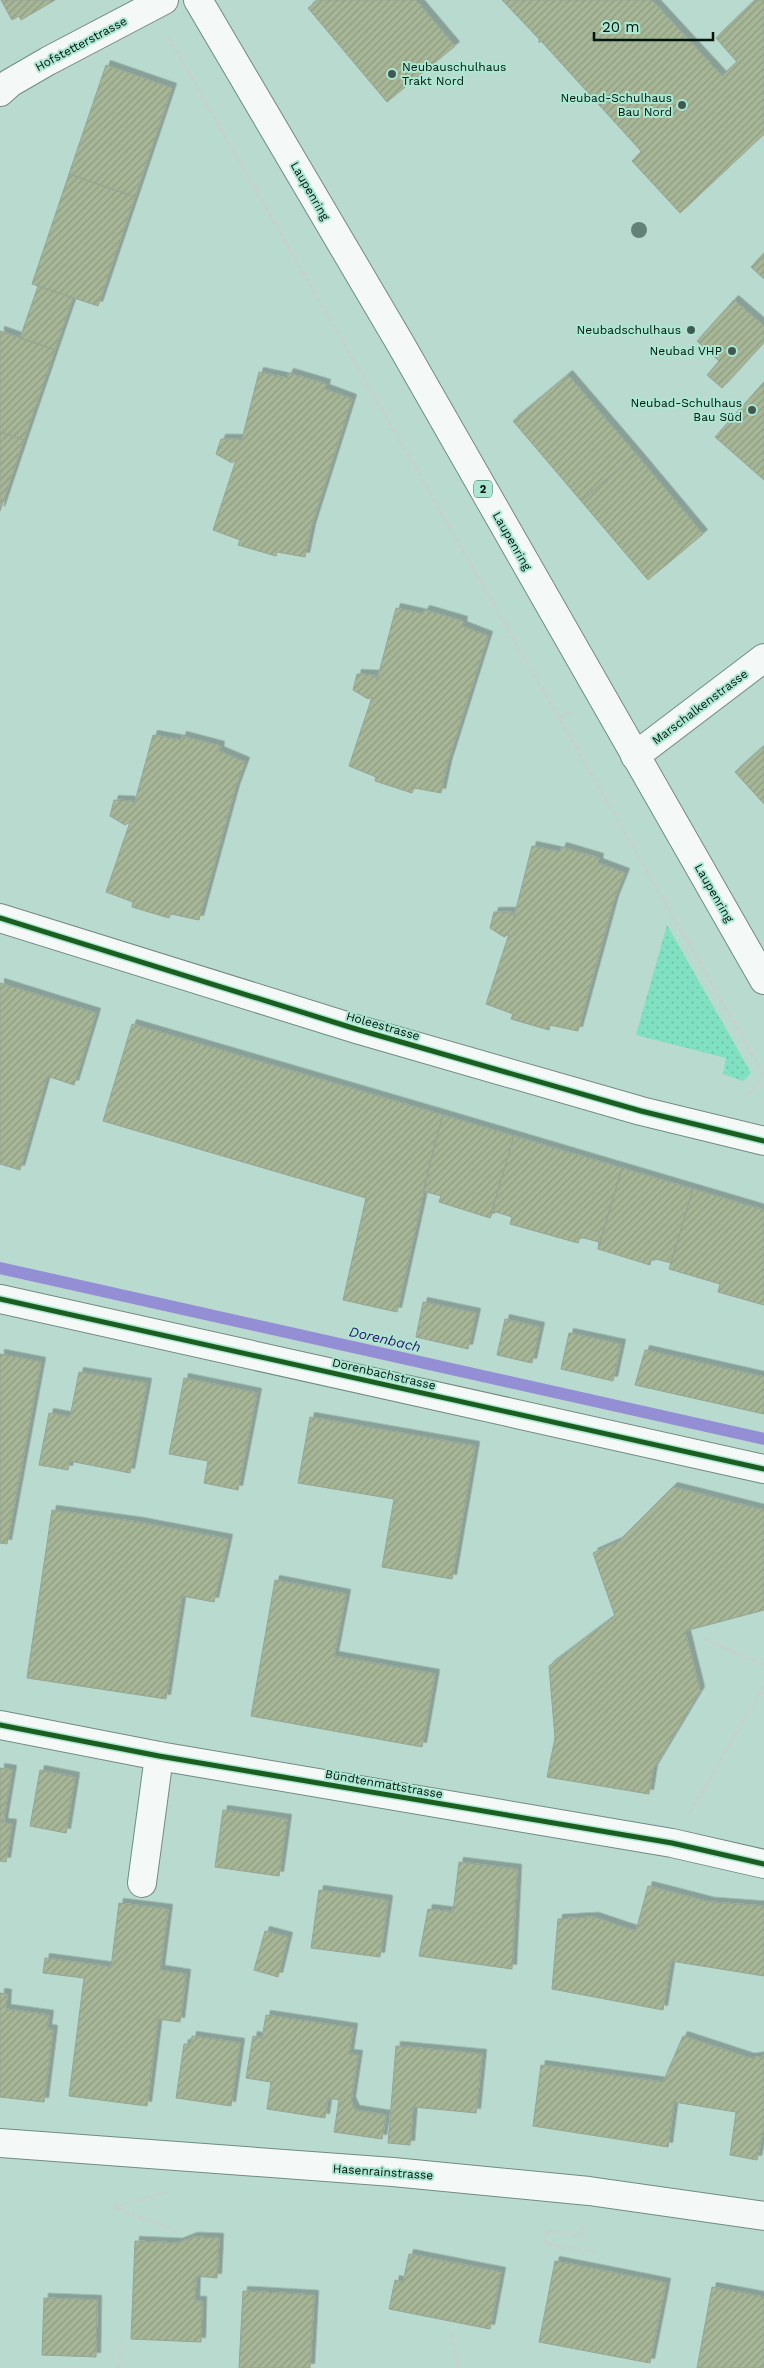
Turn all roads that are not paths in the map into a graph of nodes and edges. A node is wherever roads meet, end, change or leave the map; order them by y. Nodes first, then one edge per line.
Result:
1 (198, 0) edge
2 (158, 4) edge
3 (0, 92) edge
4 (764, 658) edge
5 (635, 756) junction
6 (0, 918) edge
7 (764, 980) edge
8 (764, 1141) edge
9 (0, 1299) edge
10 (764, 1469) edge
11 (0, 1725) edge
12 (159, 1756) junction
13 (764, 1864) edge
14 (142, 1883) dead end
15 (0, 2143) edge
16 (764, 2216) edge

1 - 5 street, Laupenring / 2
2 - 3 street, Hofstetterstrasse
4 - 5 street, Marschalkenstrasse
5 - 7 street, Laupenring / 2
6 - 8 street, Holeestrasse
9 - 10 street, Dorenbachstrasse
11 - 12 street, Bündtenmattstrasse
12 - 13 street, Bündtenmattstrasse
12 - 14 street
15 - 16 street, Hasenrainstrasse

